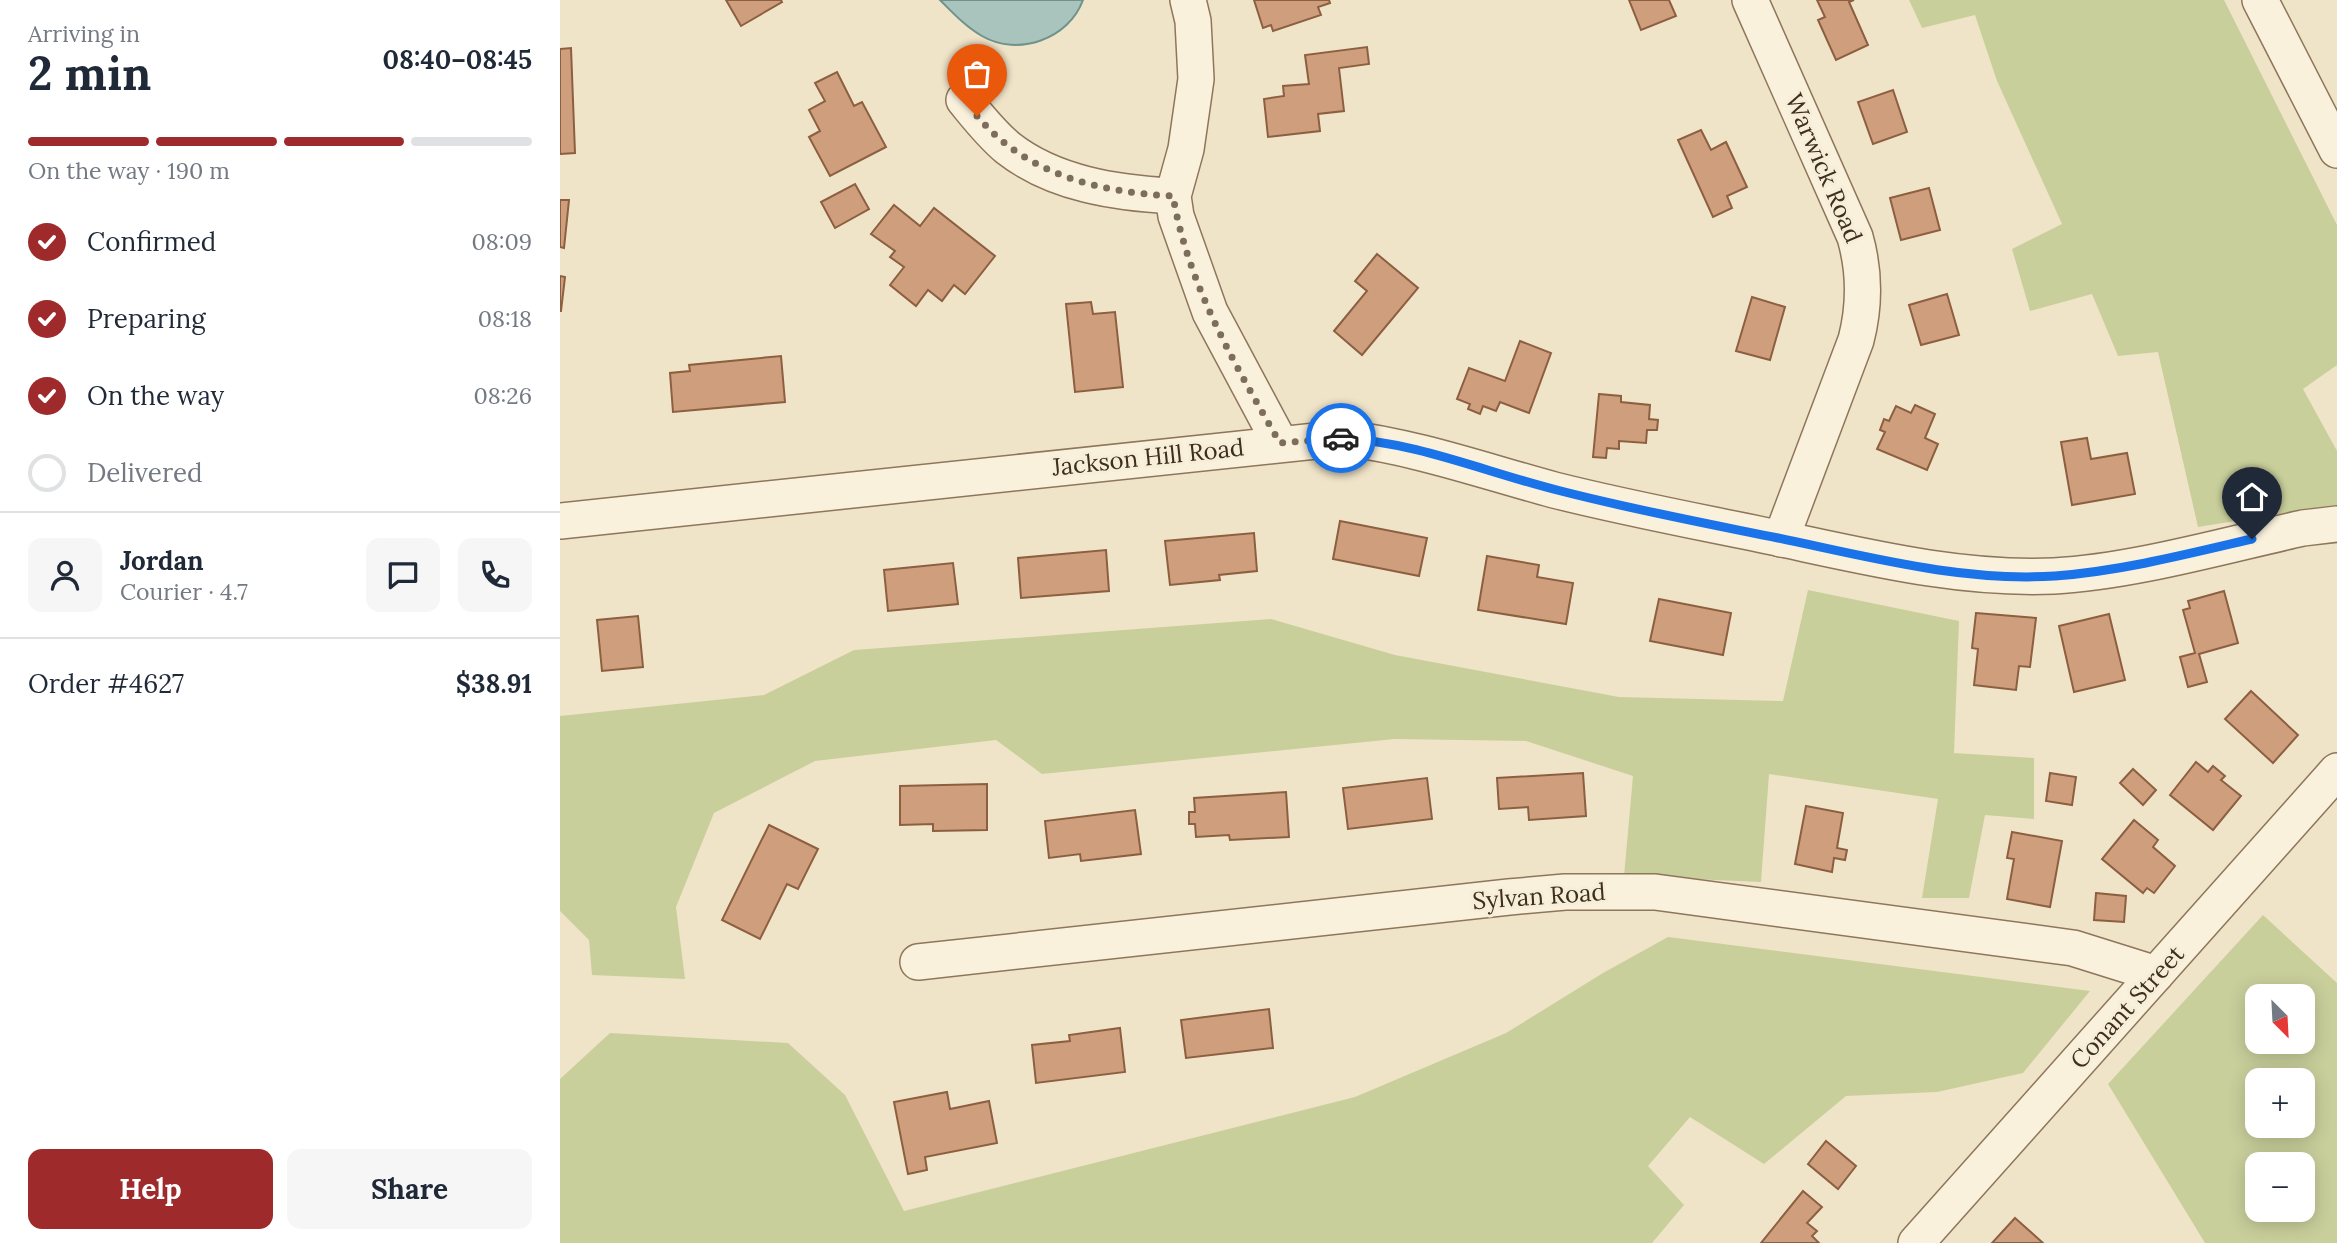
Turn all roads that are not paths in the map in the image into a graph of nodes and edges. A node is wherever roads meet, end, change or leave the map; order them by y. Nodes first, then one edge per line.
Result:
1 (1188, 0) edge
2 (1750, 0) edge
3 (2260, 0) edge
4 (964, 100) dead end
5 (2335, 140) edge
6 (1173, 196) junction
7 (1280, 443) junction
8 (560, 521) edge
9 (2337, 524) edge
10 (1781, 539) junction
11 (2337, 771) edge
12 (918, 962) dead end
13 (2156, 974) junction
14 (1916, 1243) edge

1 - 6 street
2 - 10 street, Warwick Road
3 - 5 street
4 - 6 street
6 - 7 street
7 - 8 street, Jackson Hill Road
7 - 10 street, Jackson Hill Road
9 - 10 street, Jackson Hill Road
11 - 13 street, Conant Street
12 - 13 street, Sylvan Road
13 - 14 street, Conant Street

